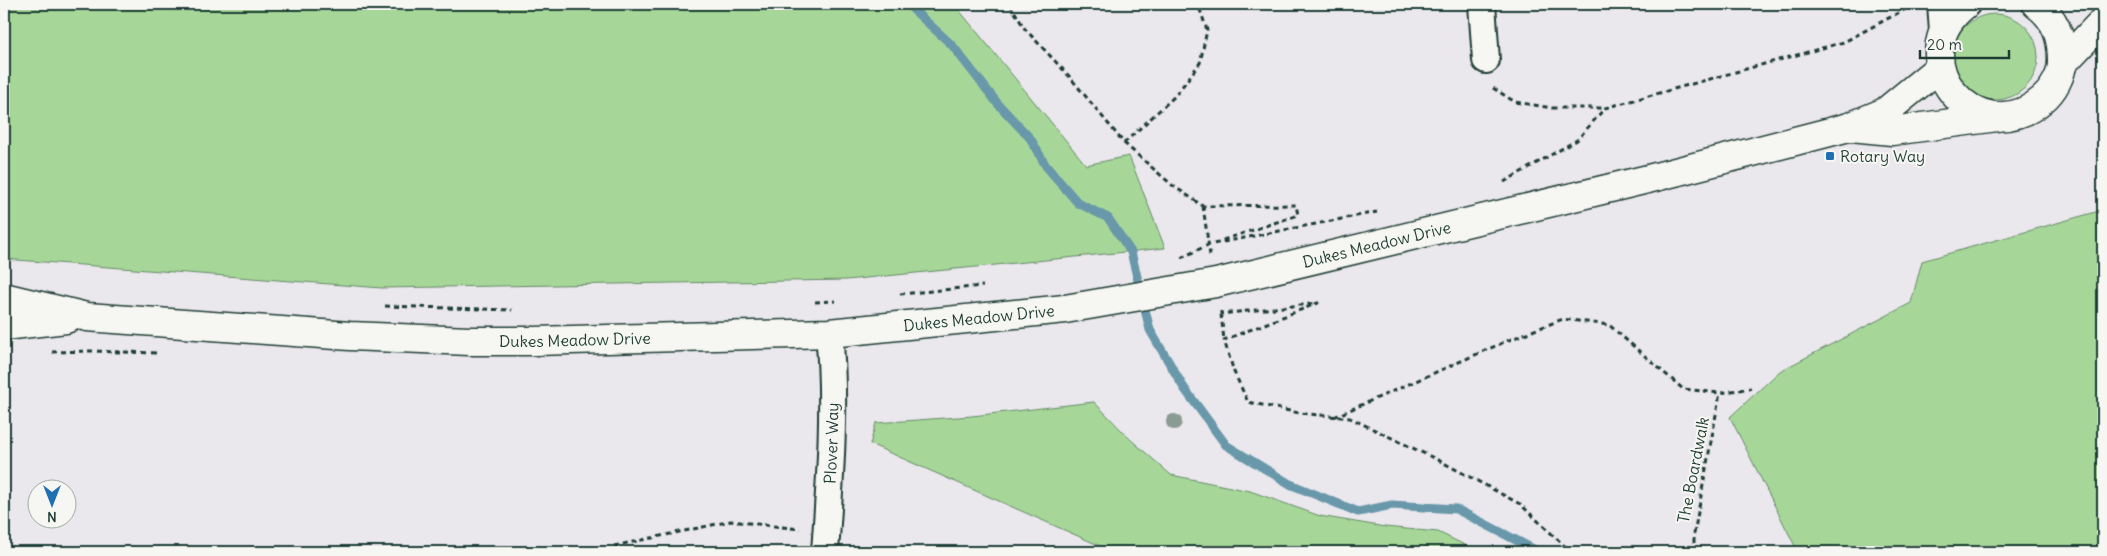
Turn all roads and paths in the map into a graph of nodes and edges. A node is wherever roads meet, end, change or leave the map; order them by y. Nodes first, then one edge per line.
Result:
1 (1010, 4) edge
2 (1198, 4) edge
3 (1482, 4) edge
4 (1914, 4) edge
5 (1941, 4) edge
6 (1966, 4) edge
7 (2036, 4) edge
8 (2103, 22) edge
9 (1943, 31) junction
10 (1486, 60) joint
11 (2062, 64) junction
12 (1940, 67) junction
13 (1605, 108) junction
14 (2000, 117) junction
15 (1849, 126) junction
16 (1124, 143) junction
17 (1498, 185) dead end
18 (1203, 206) junction
19 (1383, 211) dead end
20 (1208, 245) junction
21 (1177, 260) dead end
22 (1213, 284) junction
23 (991, 285) dead end
24 (897, 294) dead end
25 (4, 297) edge
26 (841, 300) dead end
27 (813, 302) dead end
28 (384, 306) dead end
29 (521, 310) dead end
30 (1221, 314) junction
31 (88, 317) junction
32 (4, 326) edge
33 (829, 333) junction
34 (1224, 340) junction
35 (1751, 388) dead end
36 (1720, 393) junction
37 (1334, 417) junction
38 (825, 542) edge
39 (614, 546) dead end
40 (1571, 552) edge
41 (1694, 552) edge

1 - 16 path
2 - 16 path
3 - 10 street
4 - 13 path
5 - 9 street
6 - 9 street
7 - 11 street
8 - 11 street
9 - 12 street
10 - 13 path
11 - 14 street, Dukes Meadow Drive
12 - 14 street
12 - 15 street, Dukes Meadow Drive
13 - 17 path
14 - 15 street, Dukes Meadow Drive
15 - 22 street, Dukes Meadow Drive
16 - 18 path
18 - 20 path
18 - 20 path
19 - 20 path
20 - 21 path
20 - 22 path
22 - 30 path
22 - 33 street, Dukes Meadow Drive
23 - 24 path
25 - 31 street, Dukes Meadow Drive
26 - 27 path
28 - 29 path
30 - 34 path
30 - 34 path
31 - 32 street, Dukes Meadow Drive
31 - 33 street, Dukes Meadow Drive
33 - 38 street, Plover Way
34 - 37 path
35 - 36 path
36 - 37 path
36 - 41 path, The Boardwalk
37 - 40 path
38 - 39 path

